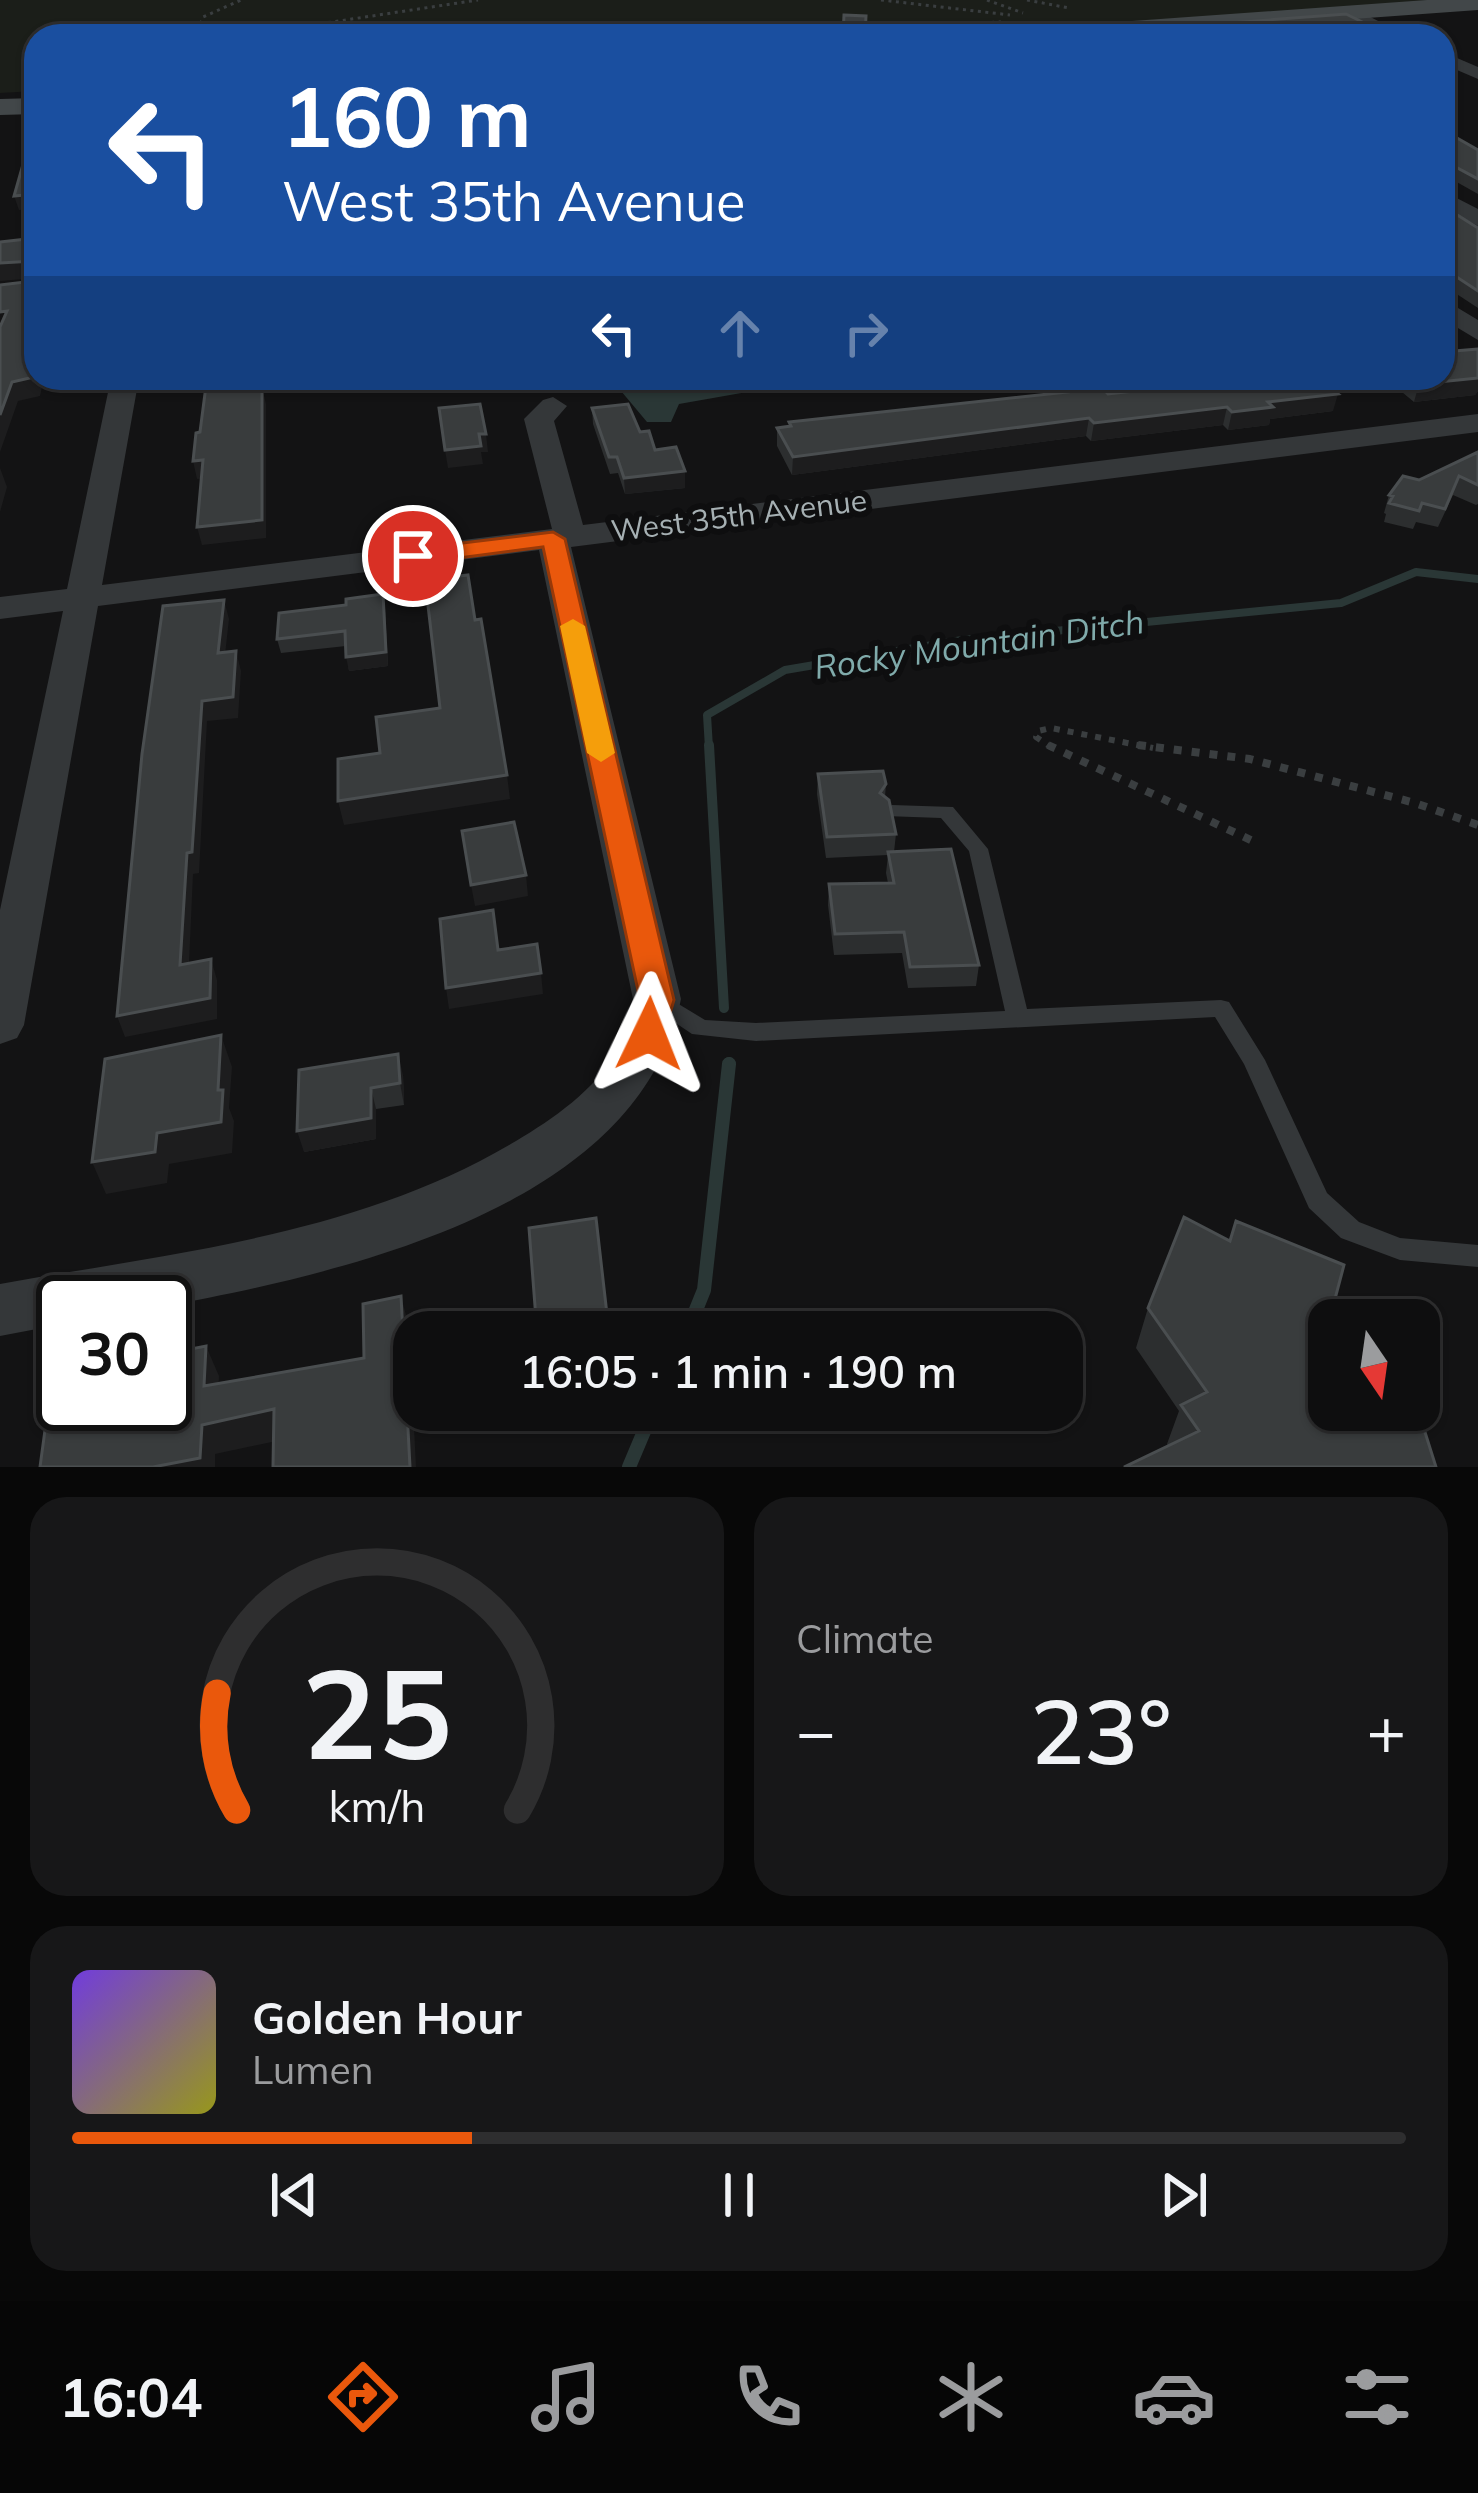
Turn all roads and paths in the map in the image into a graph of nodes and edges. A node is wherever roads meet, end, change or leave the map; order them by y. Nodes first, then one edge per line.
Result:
1 (241, 0) edge
2 (478, 0) edge
3 (881, 0) edge
4 (430, 3) edge
5 (1478, 3) edge
6 (1349, 12) junction
7 (200, 24) edge
8 (308, 24) edge
9 (1008, 24) edge
10 (1228, 24) edge
11 (1374, 24) edge
12 (122, 390) edge
13 (553, 406) dead end
14 (1478, 424) edge
15 (561, 538) junction
16 (86, 597) junction
17 (0, 608) edge
18 (892, 811) edge
19 (1478, 825) edge
20 (1255, 842) dead end
21 (657, 1000) junction
22 (1018, 1018) junction
23 (0, 1024) edge
24 (1478, 1256) edge
25 (0, 1310) edge

1 - 7 path
2 - 4 path
3 - 9 path
4 - 8 path
5 - 6 street
6 - 10 street
6 - 11 street
12 - 16 street
13 - 15 street
14 - 15 street, West 35th Avenue
15 - 16 street, West 35th Avenue
15 - 21 street
16 - 17 street, West 35th Avenue
16 - 23 street
18 - 22 lane
19 - 20 path
21 - 22 lane
21 - 25 street
22 - 24 lane

